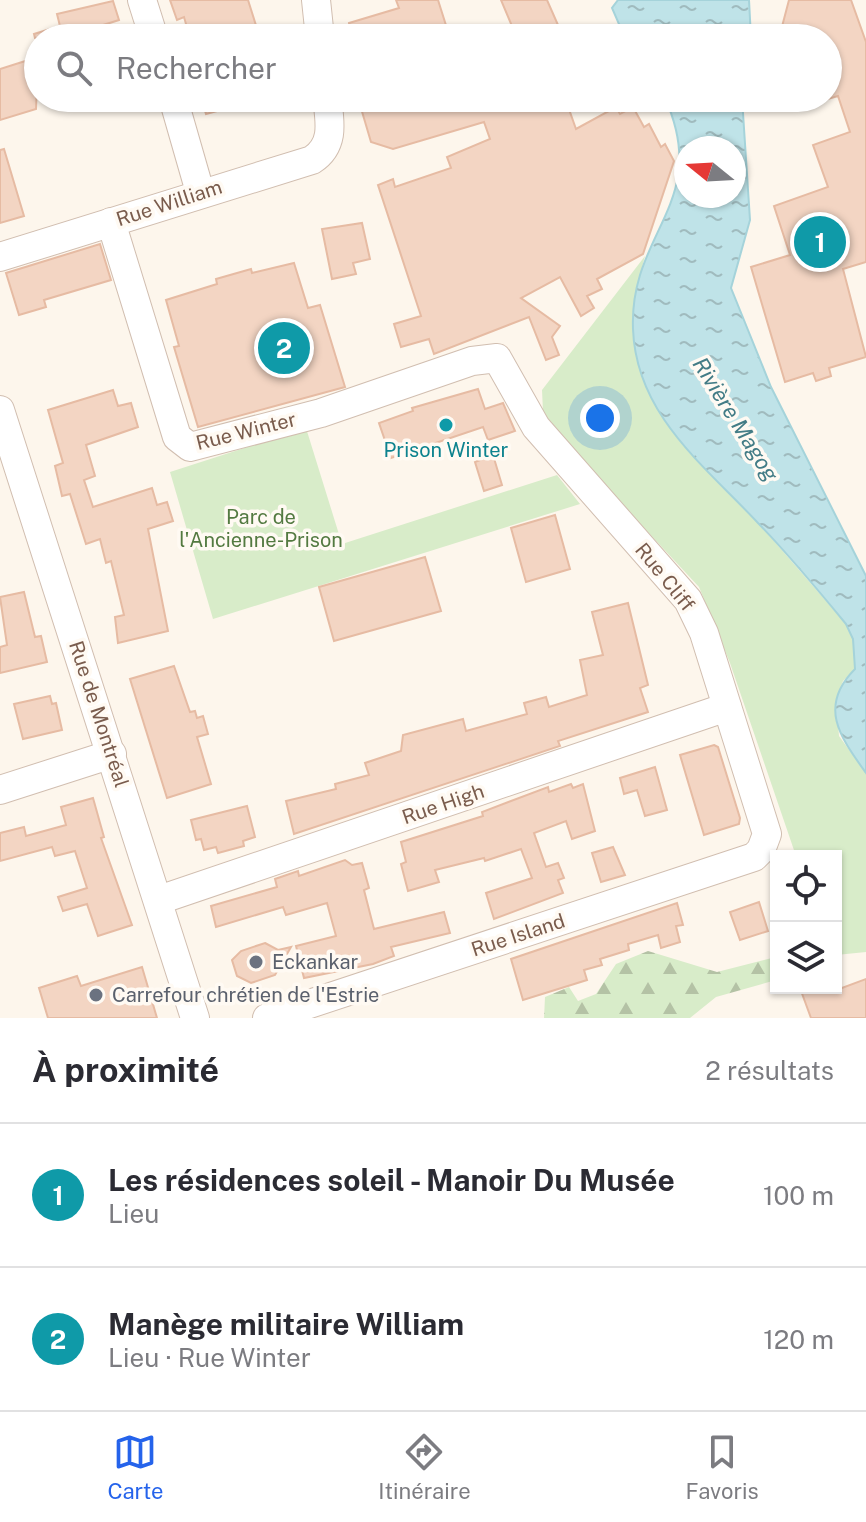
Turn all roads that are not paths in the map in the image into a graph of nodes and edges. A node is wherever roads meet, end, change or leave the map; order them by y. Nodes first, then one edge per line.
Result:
1 (142, 0) edge
2 (316, 0) edge
3 (150, 24) edge
4 (319, 24) edge
5 (177, 112) edge
6 (328, 112) edge
7 (200, 192) junction
8 (111, 222) junction
9 (0, 257) edge
10 (486, 357) joint
11 (0, 410) edge
12 (727, 707) junction
13 (112, 754) junction
14 (0, 790) edge
15 (765, 844) joint
16 (159, 900) junction
17 (195, 1018) edge
18 (267, 1018) edge

1 - 3 street
2 - 4 street
5 - 7 street
6 - 7 street, Rue William
7 - 8 street, Rue William
8 - 9 street, Rue William
8 - 10 street, Rue Winter
10 - 12 street, Rue Cliff
11 - 13 street, Rue de Montréal
12 - 15 street, Rue Cliff
12 - 16 street, Rue High
13 - 14 street
13 - 16 street, Rue de Montréal
15 - 18 street, Rue Island
16 - 17 street, Rue de Montréal

